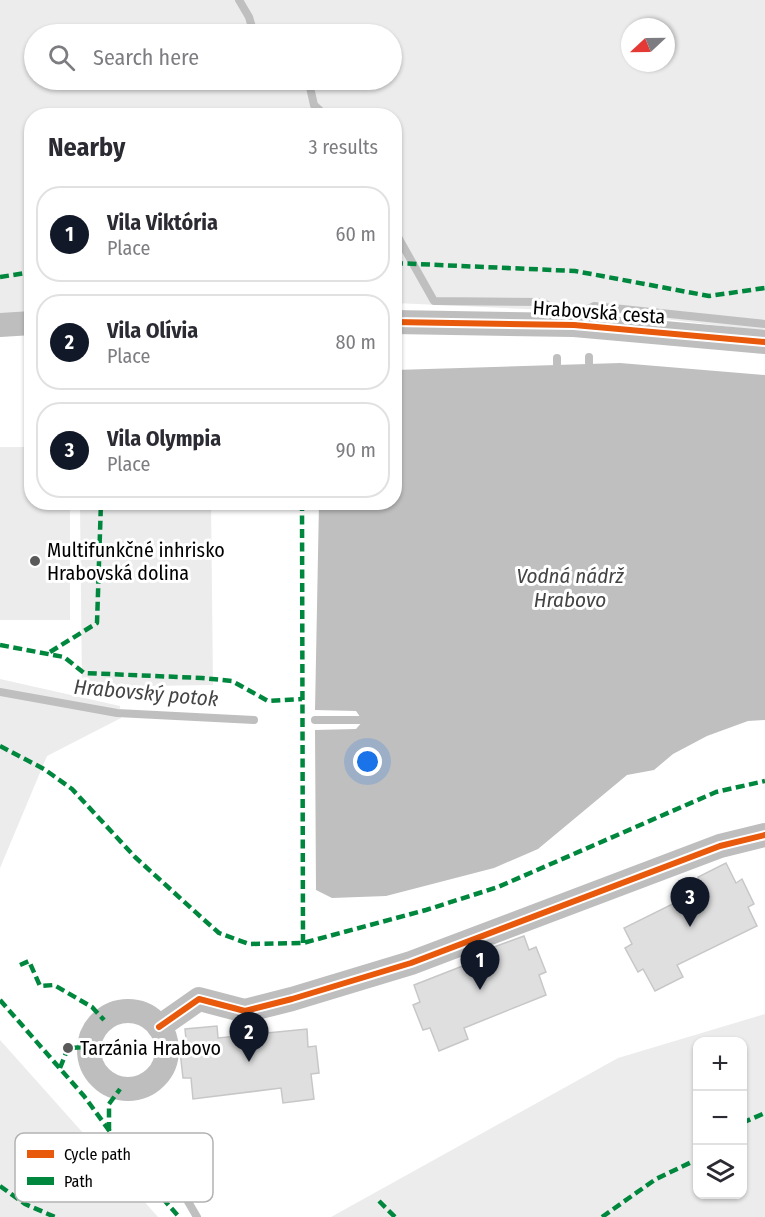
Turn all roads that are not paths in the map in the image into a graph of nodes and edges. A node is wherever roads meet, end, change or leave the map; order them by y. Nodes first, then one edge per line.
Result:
1 (402, 322) edge
2 (24, 324) edge
3 (0, 325) edge
4 (765, 342) edge
5 (765, 835) edge
6 (159, 1027) dead end

1 - 4 street, Hrabovská cesta
2 - 3 street
5 - 6 street

